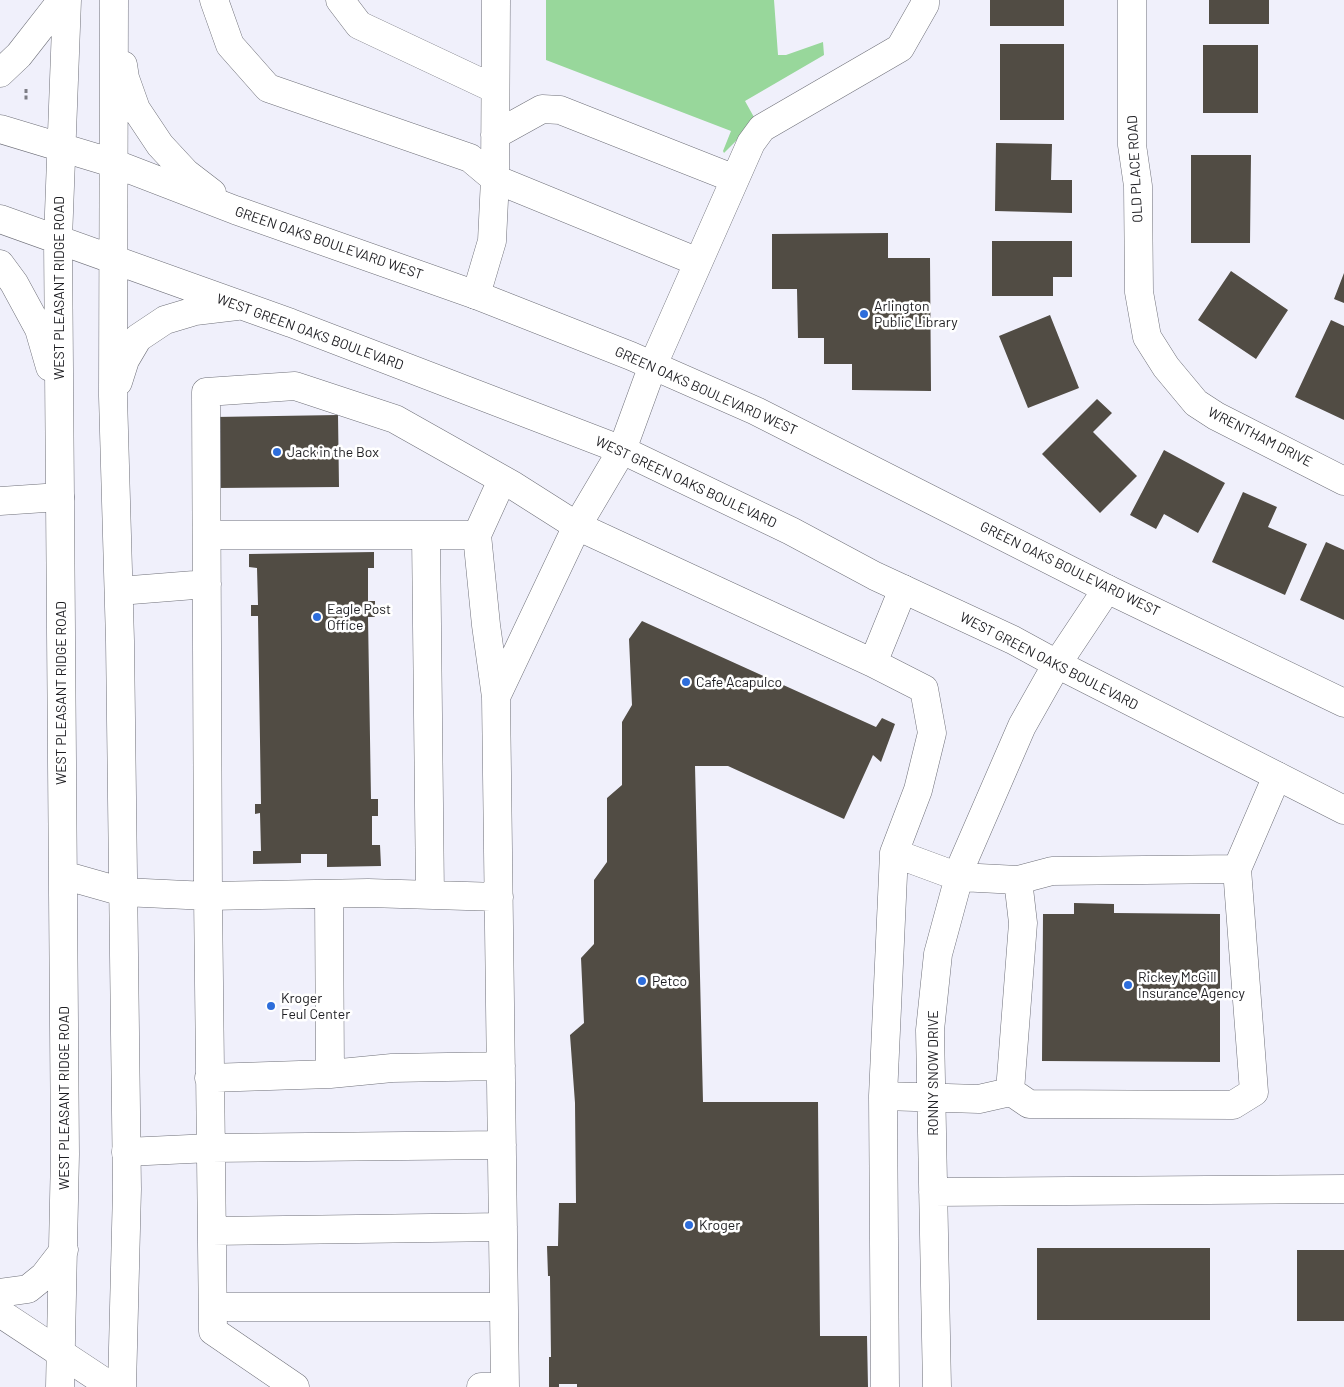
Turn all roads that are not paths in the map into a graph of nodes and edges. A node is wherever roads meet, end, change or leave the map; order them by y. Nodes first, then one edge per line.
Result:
1 (62, 0) edge
2 (67, 0) edge
3 (214, 0) edge
4 (340, 0) edge
5 (496, 0) edge
6 (925, 0) edge
7 (1132, 0) edge
8 (115, 6) edge
9 (0, 73) edge
10 (495, 89) junction
11 (0, 129) edge
12 (495, 135) junction
13 (51, 145) junction
14 (114, 163) junction
15 (495, 179) junction
16 (735, 179) junction
17 (235, 210) junction
18 (0, 219) edge
19 (58, 239) junction
20 (114, 260) junction
21 (698, 262) junction
22 (0, 264) edge
23 (476, 295) junction
24 (241, 305) junction
25 (1147, 337) joint
26 (653, 365) junction
27 (114, 396) junction
28 (59, 399) junction
29 (622, 450) junction
30 (502, 480) junction
31 (1344, 481) edge
32 (60, 497) junction
33 (0, 502) edge
34 (577, 526) junction
35 (207, 535) junction
36 (426, 535) junction
37 (476, 536) junction
38 (207, 584) junction
39 (1107, 588) junction
40 (903, 589) junction
41 (119, 590) junction
42 (873, 664) junction
43 (1057, 664) junction
44 (496, 697) junction
45 (1344, 703) edge
46 (1277, 776) junction
47 (1344, 810) edge
48 (894, 853) junction
49 (1237, 869) junction
50 (63, 874) junction
51 (959, 876) junction
52 (1018, 880) junction
53 (123, 892) junction
54 (330, 894) junction
55 (430, 895) junction
56 (208, 896) junction
57 (499, 897) junction
58 (501, 1066) junction
59 (330, 1074) junction
60 (209, 1078) junction
61 (1010, 1092) junction
62 (883, 1096) junction
63 (932, 1098) junction
64 (502, 1145) junction
65 (211, 1148) junction
66 (126, 1152) junction
67 (1344, 1189) edge
68 (933, 1192) junction
69 (503, 1227) junction
70 (212, 1231) junction
71 (64, 1250) junction
72 (0, 1293) edge
73 (213, 1307) junction
74 (504, 1307) junction
75 (0, 1312) edge
76 (61, 1353) junction
77 (60, 1387) edge
78 (112, 1387) edge
79 (122, 1387) edge
80 (295, 1387) edge
81 (481, 1387) edge
82 (505, 1387) edge
83 (885, 1387) edge
84 (937, 1387) edge

1 - 9 main road
2 - 13 main road, WEST PLEASANT RIDGE ROAD
3 - 15 main road
4 - 10 main road
5 - 10 main road
6 - 16 main road
7 - 25 main road, OLD PLACE ROAD
8 - 14 main road
8 - 17 main road
10 - 12 main road
11 - 13 main road
12 - 15 main road
12 - 16 main road
13 - 14 main road, GREEN OAKS BOULEVARD WEST
13 - 19 main road, WEST PLEASANT RIDGE ROAD
14 - 17 main road, GREEN OAKS BOULEVARD WEST
14 - 20 main road
15 - 21 main road
15 - 23 main road
16 - 21 main road
17 - 23 main road, GREEN OAKS BOULEVARD WEST
18 - 19 main road, WEST GREEN OAKS BOULEVARD
19 - 20 main road, WEST GREEN OAKS BOULEVARD
19 - 28 main road, WEST PLEASANT RIDGE ROAD
20 - 24 main road, WEST GREEN OAKS BOULEVARD
20 - 27 main road
21 - 26 main road
22 - 28 main road
23 - 26 main road, GREEN OAKS BOULEVARD WEST
24 - 27 main road
24 - 29 main road, WEST GREEN OAKS BOULEVARD
25 - 31 main road, WRENTHAM DRIVE
26 - 29 main road
26 - 39 main road, GREEN OAKS BOULEVARD WEST
27 - 41 main road
28 - 32 main road, WEST PLEASANT RIDGE ROAD
29 - 34 main road
29 - 40 main road, WEST GREEN OAKS BOULEVARD
30 - 34 main road
30 - 35 main road
30 - 37 main road
32 - 33 main road
32 - 50 main road, WEST PLEASANT RIDGE ROAD
34 - 42 main road
34 - 44 main road
35 - 36 main road
35 - 38 main road
36 - 37 main road
36 - 55 main road
37 - 44 main road
38 - 41 main road
38 - 56 main road
39 - 43 main road, RONNY SNOW DRIVE
39 - 45 main road, GREEN OAKS BOULEVARD WEST
40 - 42 main road
40 - 43 main road, WEST GREEN OAKS BOULEVARD
41 - 53 main road
42 - 48 main road
43 - 46 main road, WEST GREEN OAKS BOULEVARD
43 - 51 main road, RONNY SNOW DRIVE
44 - 57 main road
46 - 47 main road, WEST GREEN OAKS BOULEVARD
46 - 49 main road
48 - 51 main road
48 - 62 main road
49 - 52 main road
49 - 61 main road
50 - 53 main road
50 - 71 main road, WEST PLEASANT RIDGE ROAD
51 - 52 main road
51 - 63 main road, RONNY SNOW DRIVE
52 - 61 main road
53 - 56 main road
53 - 66 main road
54 - 55 main road
54 - 56 main road
54 - 59 main road
55 - 57 main road
56 - 60 main road
57 - 58 main road
58 - 59 main road
58 - 64 main road
59 - 60 main road
60 - 65 main road
61 - 63 main road
62 - 63 main road
62 - 83 main road
63 - 68 main road, RONNY SNOW DRIVE
64 - 65 main road
64 - 69 main road
65 - 66 main road
65 - 70 main road
66 - 79 main road
67 - 68 main road
68 - 84 main road, RONNY SNOW DRIVE
69 - 70 main road
69 - 74 main road
70 - 73 main road
71 - 72 main road
71 - 76 main road, WEST PLEASANT RIDGE ROAD
73 - 74 main road
73 - 80 main road
74 - 82 main road
75 - 76 main road
76 - 77 main road, WEST PLEASANT RIDGE ROAD
76 - 78 main road
81 - 82 main road

